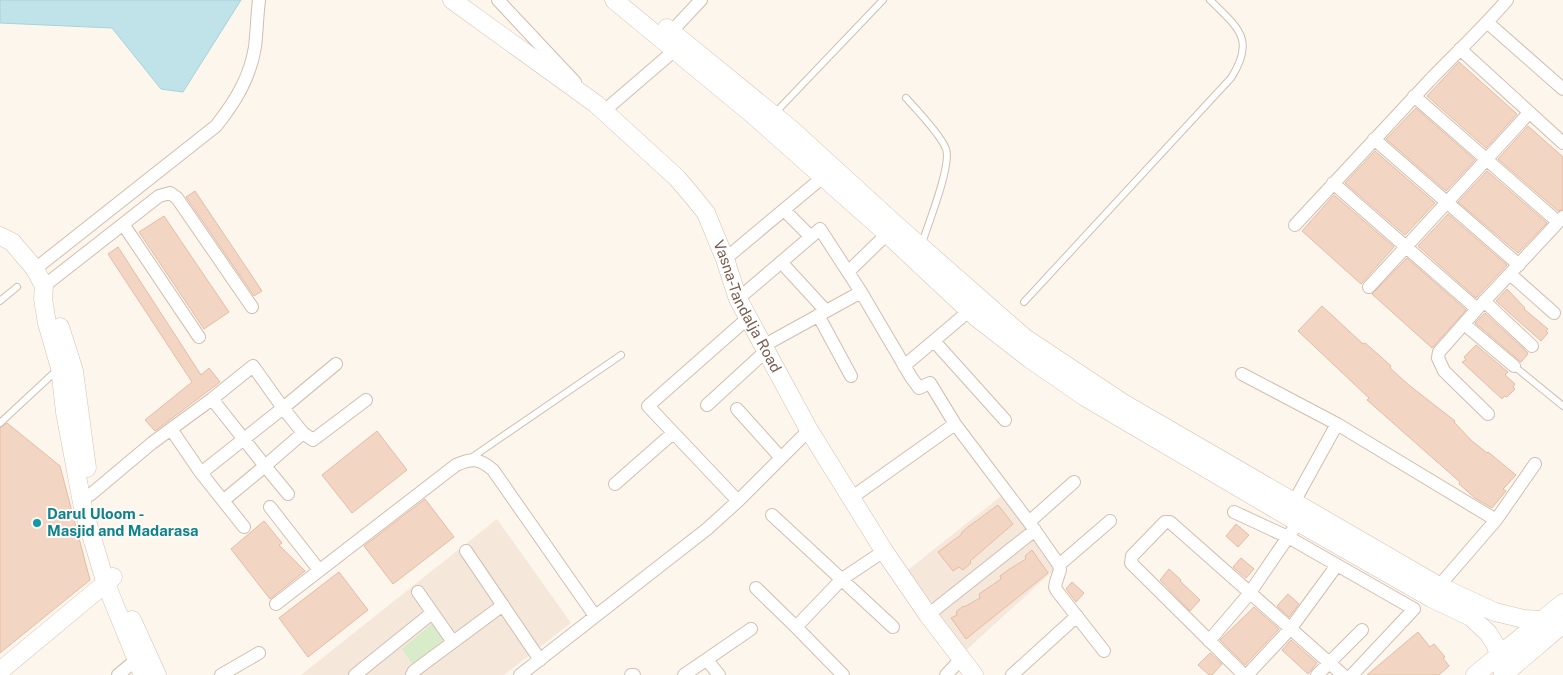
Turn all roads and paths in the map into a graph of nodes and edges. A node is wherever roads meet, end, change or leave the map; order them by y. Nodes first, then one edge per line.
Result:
1 (259, 0) edge
2 (452, 0) edge
3 (498, 0) edge
4 (614, 0) edge
5 (632, 0) edge
6 (701, 0) edge
7 (883, 0) edge
8 (1210, 0) edge
9 (1507, 0) edge
10 (1488, 23) junction
11 (671, 32) junction
12 (1460, 49) junction
13 (675, 50) junction
14 (1563, 90) edge
15 (1414, 96) junction
16 (906, 98) dead end
17 (600, 107) junction
18 (1529, 113) junction
19 (774, 114) junction
20 (1374, 139) junction
21 (1563, 143) edge
22 (1487, 160) junction
23 (823, 177) junction
24 (1333, 183) junction
25 (1447, 203) junction
26 (784, 210) junction
27 (1561, 220) edge
28 (123, 224) junction
29 (1295, 225) dead end
30 (887, 234) junction
31 (0, 236) edge
32 (810, 236) junction
33 (921, 246) junction
34 (1405, 246) junction
35 (724, 259) junction
36 (781, 262) junction
37 (35, 269) junction
38 (1514, 269) junction
39 (848, 272) junction
40 (17, 287) dead end
41 (1369, 287) dead end
42 (861, 292) junction
43 (44, 293) junction
44 (738, 299) junction
45 (0, 301) edge
46 (1024, 302) dead end
47 (1481, 305) junction
48 (252, 307) dead end
49 (969, 311) junction
50 (822, 313) junction
51 (1554, 313) dead end
52 (748, 318) junction
53 (1464, 324) junction
54 (199, 337) dead end
55 (934, 341) junction
56 (1532, 346) dead end
57 (764, 348) junction
58 (621, 355) dead end
59 (336, 364) dead end
60 (904, 366) junction
61 (1514, 366) joint
62 (60, 368) junction
63 (1242, 374) dead end
64 (851, 376) dead end
65 (212, 399) junction
66 (366, 400) dead end
67 (707, 405) dead end
68 (1563, 406) edge
69 (283, 408) junction
70 (737, 409) dead end
71 (1488, 414) dead end
72 (1005, 420) dead end
73 (0, 422) edge
74 (954, 424) junction
75 (1337, 424) junction
76 (171, 429) junction
77 (809, 430) junction
78 (302, 433) junction
79 (673, 433) junction
80 (243, 439) junction
81 (781, 458) junction
82 (469, 459) junction
83 (1535, 464) dead end
84 (265, 466) junction
85 (201, 473) junction
86 (1074, 482) dead end
87 (615, 484) dead end
88 (288, 494) dead end
89 (90, 495) junction
90 (851, 498) junction
91 (224, 500) junction
92 (738, 501) junction
93 (270, 507) dead end
94 (1300, 511) junction
95 (1234, 512) dead end
96 (772, 515) dead end
97 (1496, 520) junction
98 (1110, 521) dead end
99 (1032, 526) junction
100 (244, 527) dead end
101 (1288, 537) junction
102 (466, 551) dead end
103 (884, 551) junction
104 (1059, 565) junction
105 (1337, 565) junction
106 (319, 570) junction
107 (111, 579) junction
108 (842, 579) junction
109 (1439, 586) junction
110 (756, 588) dead end
111 (418, 592) dead end
112 (1249, 594) junction
113 (1563, 603) edge
114 (276, 604) dead end
115 (502, 605) junction
116 (432, 612) junction
117 (928, 615) junction
118 (595, 616) junction
119 (1077, 616) junction
120 (1543, 620) junction
121 (1563, 624) edge
122 (796, 627) junction
123 (893, 627) dead end
124 (1291, 628) junction
125 (751, 629) dead end
126 (1362, 630) dead end
127 (1209, 641) junction
128 (453, 642) junction
129 (1104, 651) dead end
130 (259, 653) dead end
131 (1500, 656) junction
132 (961, 659) junction
133 (540, 660) junction
134 (707, 660) junction
135 (1329, 663) junction
136 (139, 667) edge
137 (0, 671) edge
138 (1503, 674) edge
139 (118, 675) edge
140 (157, 675) edge
141 (222, 675) edge
142 (355, 675) edge
143 (412, 675) edge
144 (520, 675) edge
145 (684, 675) edge
146 (719, 675) edge
147 (843, 675) edge
148 (946, 675) edge
149 (974, 675) edge
150 (1012, 675) edge
151 (1245, 675) edge
152 (1317, 675) edge
153 (1343, 675) edge
154 (1352, 675) edge
155 (1476, 675) edge

1 - 37 street
2 - 17 street, Vasna-Tandalja Road
3 - 17 street
4 - 13 street
5 - 11 street
6 - 11 street
7 - 19 lane
8 - 46 lane
9 - 10 street
10 - 12 street
10 - 14 street
11 - 19 street
12 - 15 street
12 - 18 street
13 - 17 street
13 - 23 street
15 - 20 street
15 - 22 street
16 - 33 lane
17 - 35 street, Vasna-Tandalja Road
18 - 21 street
18 - 22 street
19 - 33 street
20 - 24 street
20 - 25 street
22 - 25 street
22 - 27 street
23 - 26 street
23 - 30 street
24 - 29 street
24 - 34 street
25 - 34 street
25 - 38 street
26 - 32 street
26 - 35 street
27 - 38 street
28 - 43 street
28 - 48 street
28 - 54 street
30 - 39 street
30 - 49 street
31 - 37 street
32 - 36 street
32 - 39 street
33 - 94 street
34 - 41 street
34 - 47 street
35 - 44 street, Vasna-Tandalja Road
36 - 44 street
36 - 50 street
37 - 43 street
38 - 47 street
38 - 51 street
39 - 42 street
40 - 45 lane
42 - 50 street
42 - 60 street
43 - 62 street
43 - 89 street
44 - 52 street, Vasna-Tandalja Road
47 - 53 street
47 - 56 street
49 - 55 street
49 - 94 street
50 - 57 street
50 - 64 street
52 - 57 street, Vasna-Tandalja Road
52 - 79 street
53 - 61 street
53 - 71 street
55 - 60 street
55 - 72 street
57 - 67 street
57 - 77 street, Vasna-Tandalja Road
58 - 82 lane
59 - 69 street
60 - 74 street
61 - 68 lane
62 - 73 lane
62 - 107 street
63 - 75 street
65 - 69 street
65 - 76 street
65 - 80 street
66 - 78 street
69 - 78 street
69 - 80 street
70 - 81 street
74 - 90 street
74 - 99 street
75 - 94 street
75 - 97 street
76 - 85 street
76 - 89 street
77 - 81 street
77 - 90 street, Vasna-Tandalja Road
78 - 84 street
79 - 87 street
79 - 92 street
80 - 84 street
80 - 85 street
81 - 92 street
82 - 106 street
82 - 118 street
83 - 97 street
84 - 88 street
84 - 91 street
85 - 91 street
86 - 99 street
89 - 107 street
90 - 103 street, Vasna-Tandalja Road
91 - 100 street
92 - 118 street
93 - 106 street
94 - 101 street
94 - 109 street
94 - 131 street
95 - 101 street
96 - 108 street
97 - 109 street
98 - 104 street
99 - 104 street
99 - 117 street
101 - 105 street
101 - 112 street
102 - 115 street
103 - 108 street
103 - 117 street, Vasna-Tandalja Road
104 - 119 street
105 - 124 street
105 - 154 street
106 - 114 street
107 - 136 street
107 - 137 street
107 - 140 street
108 - 122 street
108 - 123 street
109 - 120 street
110 - 122 street
111 - 116 street
112 - 124 street
112 - 127 street
112 - 127 street
113 - 120 street
115 - 128 street
115 - 133 street
116 - 128 street
116 - 142 street
117 - 132 street, Vasna-Tandalja Road
118 - 133 street
119 - 129 street
119 - 150 street
120 - 131 street
121 - 138 street
122 - 147 street
124 - 135 street
124 - 151 street
125 - 134 street
126 - 135 street
127 - 151 street
128 - 143 street
130 - 141 street
131 - 138 street
131 - 155 street
132 - 148 street
132 - 149 street, Vasna-Tandalja Road
133 - 144 street
134 - 145 street
134 - 146 street
135 - 152 street
135 - 153 street
136 - 139 street

